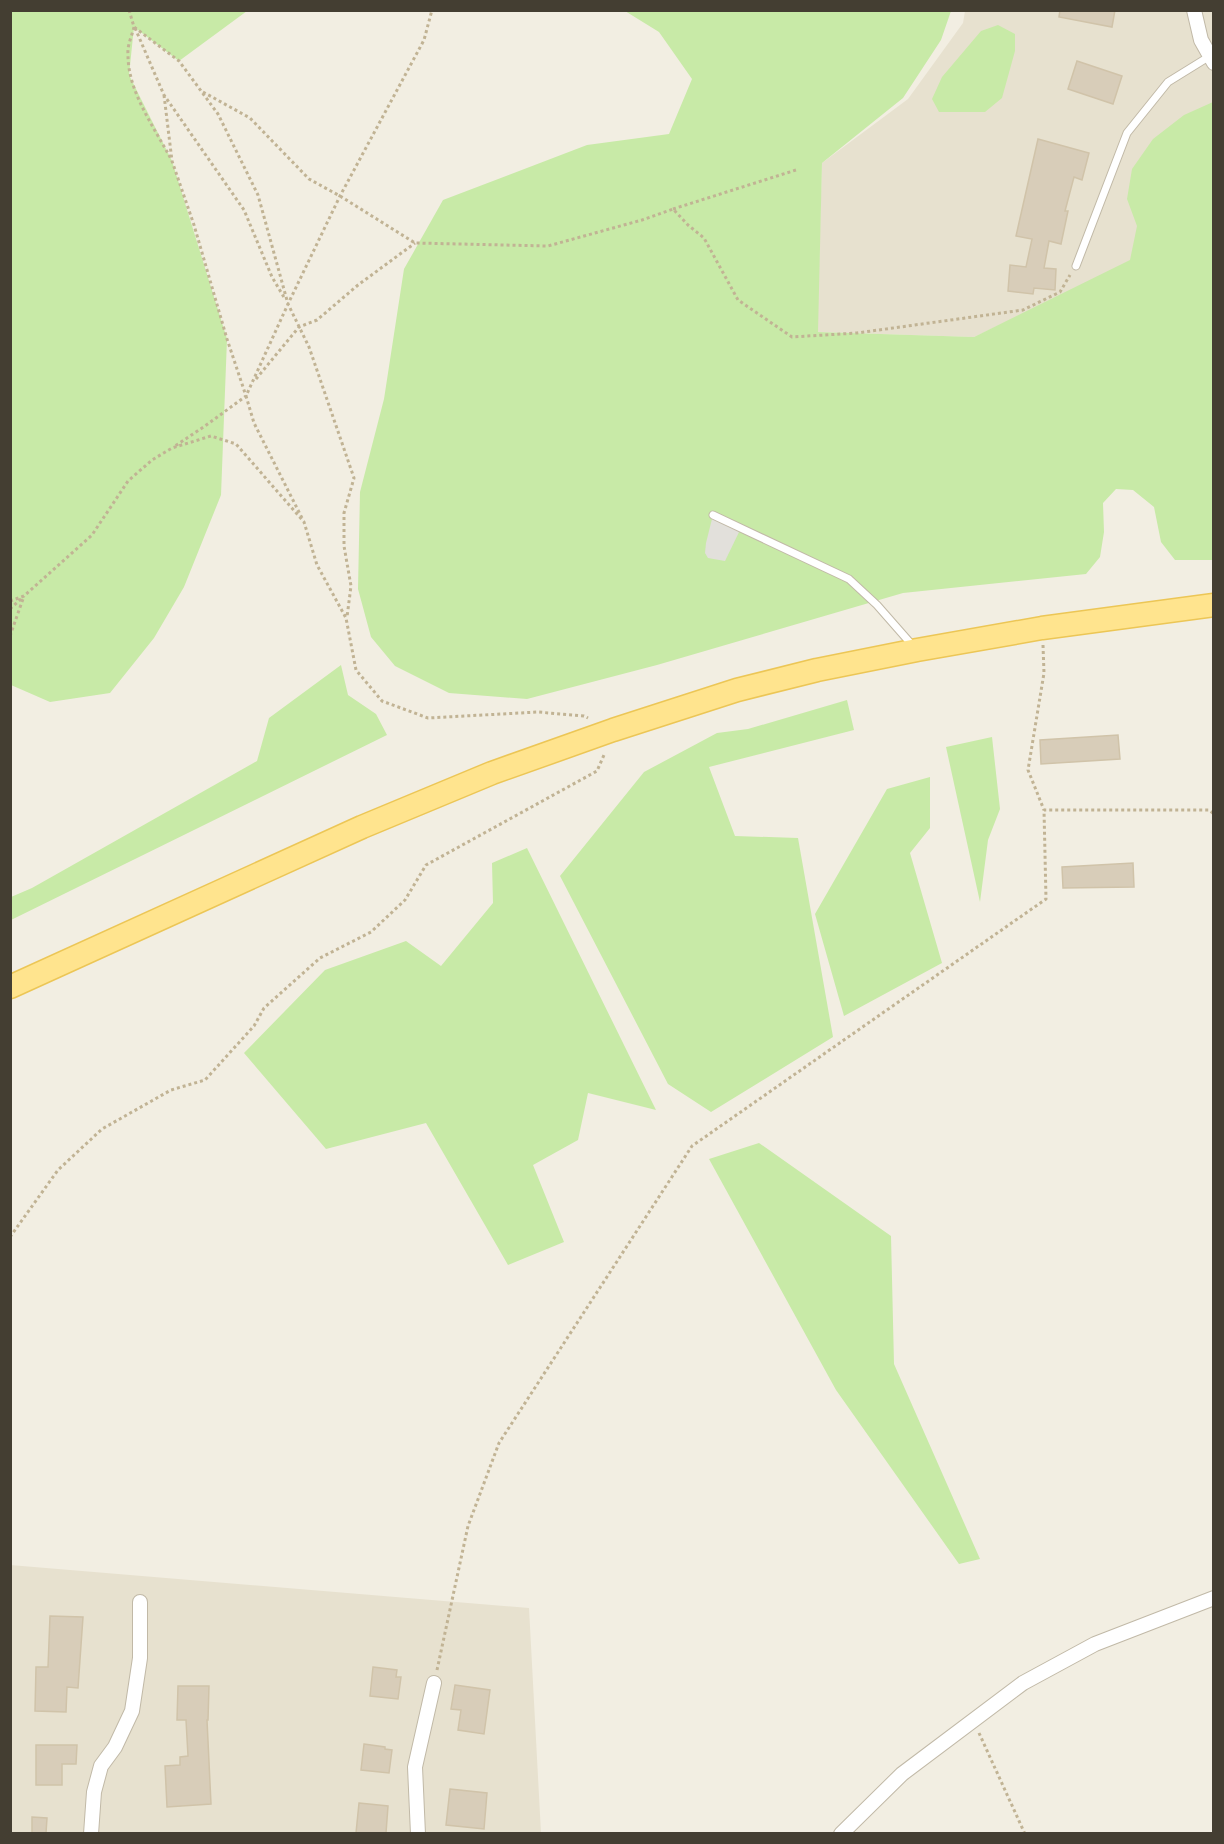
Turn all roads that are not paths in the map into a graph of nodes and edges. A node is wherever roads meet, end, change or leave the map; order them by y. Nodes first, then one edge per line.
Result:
1 (1194, 10) edge
2 (1212, 60) edge
3 (1076, 266) road end
4 (713, 515) dead end
5 (1214, 605) edge
6 (916, 650) junction
7 (10, 987) edge
8 (1214, 1598) edge
9 (140, 1602) dead end
10 (434, 1683) road end
11 (91, 1833) edge
12 (418, 1833) edge
13 (841, 1833) edge

1 - 2 street
2 - 3 lane
4 - 6 lane
5 - 6 main road
6 - 7 main road
8 - 13 street
9 - 11 street
10 - 12 street

